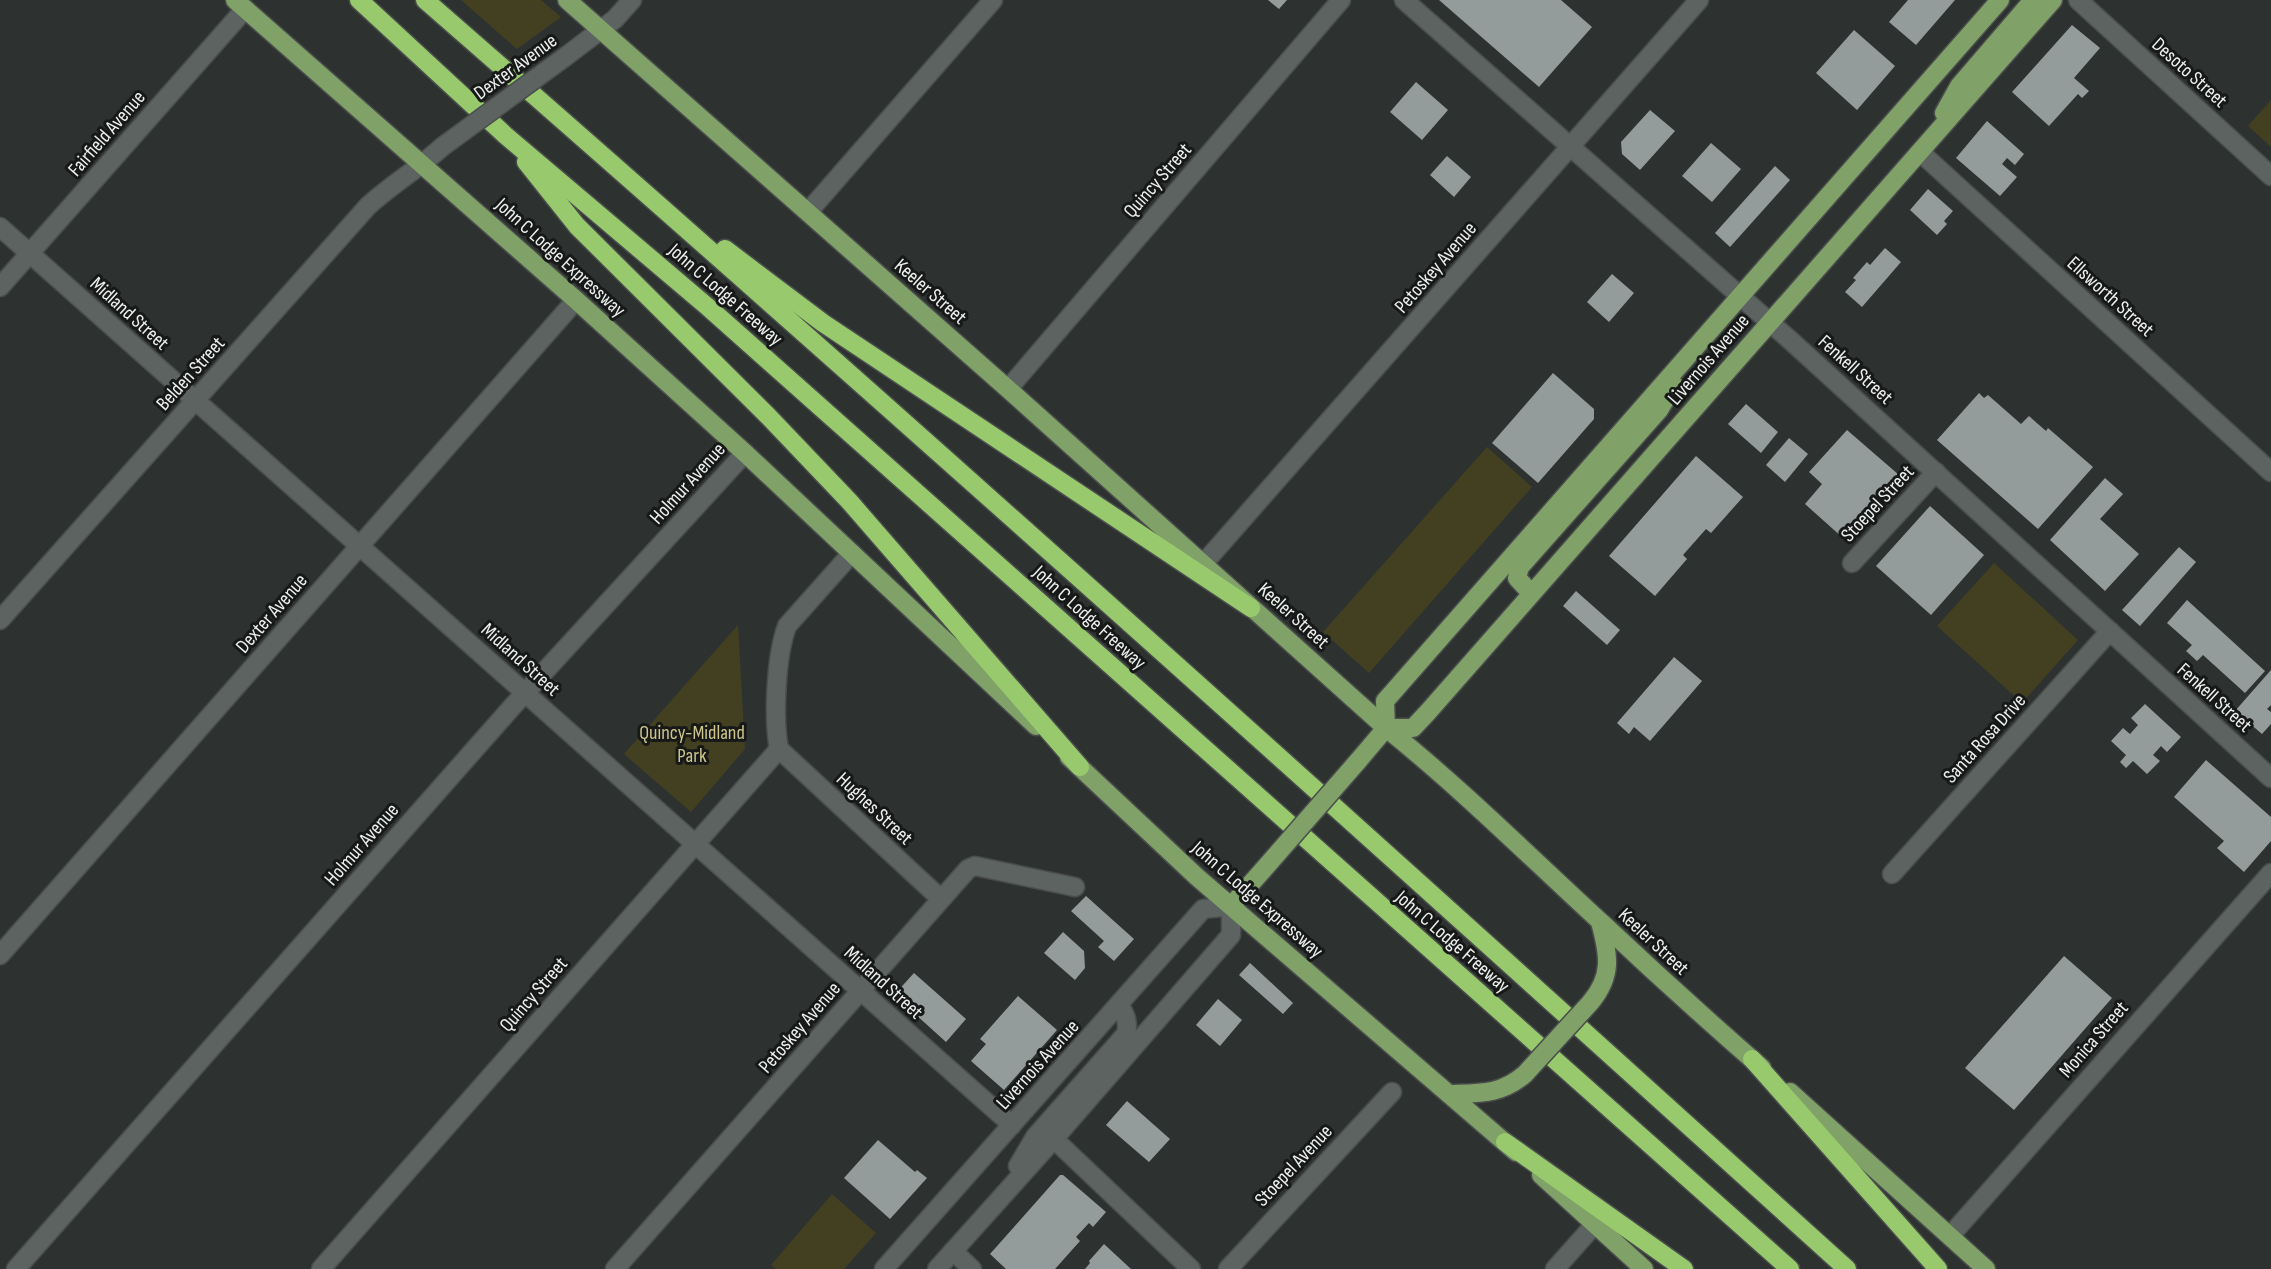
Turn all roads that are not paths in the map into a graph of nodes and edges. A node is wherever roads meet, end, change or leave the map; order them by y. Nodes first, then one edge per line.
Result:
1 (359, 0) edge
2 (425, 0) edge
3 (567, 0) edge
4 (632, 0) edge
5 (993, 0) edge
6 (1341, 0) edge
7 (1404, 0) edge
8 (1699, 0) edge
9 (2000, 0) edge
10 (2033, 0) edge
11 (2053, 0) edge
12 (2078, 0) edge
13 (240, 4) edge
14 (600, 30) junction
15 (505, 135) junction
16 (1571, 147) junction
17 (1924, 148) junction
18 (422, 165) junction
19 (2271, 176) edge
20 (662, 207) junction
21 (808, 212) junction
22 (0, 227) edge
23 (30, 253) junction
24 (0, 287) edge
25 (1741, 296) junction
26 (576, 300) junction
27 (1770, 323) junction
28 (1694, 350) junction
29 (1008, 389) junction
30 (195, 401) junction
31 (745, 453) junction
32 (1936, 472) junction
33 (2271, 472) edge
34 (359, 547) junction
35 (852, 554) junction
36 (1204, 563) junction
37 (1852, 563) dead end
38 (1531, 593) junction
39 (1251, 608) junction
40 (0, 620) edge
41 (2110, 631) junction
42 (526, 693) junction
43 (1386, 728) junction
44 (779, 749) junction
45 (1080, 767) junction
46 (2271, 778) edge
47 (695, 844) junction
48 (2271, 873) edge
49 (1892, 874) dead end
50 (1074, 887) dead end
51 (941, 899) junction
52 (1231, 906) junction
53 (1600, 922) junction
54 (0, 955) edge
55 (860, 991) junction
56 (1119, 1004) junction
57 (1752, 1059) junction
58 (1392, 1092) dead end
59 (1449, 1094) junction
60 (1012, 1125) junction
61 (1054, 1139) junction
62 (1505, 1142) junction
63 (999, 1199) junction
64 (1594, 1224) junction
65 (1950, 1236) junction
66 (952, 1251) junction
67 (16, 1269) edge
68 (321, 1269) edge
69 (615, 1269) edge
70 (884, 1269) edge
71 (937, 1269) edge
72 (972, 1269) edge
73 (1191, 1269) edge
74 (1228, 1269) edge
75 (1555, 1269) edge
76 (1644, 1269) edge
77 (1684, 1269) edge
78 (1790, 1269) edge
79 (1847, 1269) edge
80 (1938, 1269) edge
81 (1986, 1269) edge

1 - 15 highway, John C Lodge Freeway
2 - 20 highway, John C Lodge Freeway
3 - 14 main road, Keeler Street
4 - 14 street, Dexter Avenue
5 - 21 street
6 - 29 street, Quincy Street
7 - 16 street, Fenkell Street
8 - 16 street, Petoskey Avenue
9 - 25 main road, Livernois Avenue
10 - 17 main road
11 - 17 main road, Livernois Avenue
12 - 19 street, Desoto Street
13 - 18 main road, John C Lodge Expressway
13 - 23 street, Fairfield Avenue
14 - 18 street, Dexter Avenue, bridge
14 - 21 main road, Keeler Street
15 - 45 highway
15 - 78 highway, John C Lodge Freeway
16 - 25 street, Fenkell Street
16 - 36 street, Petoskey Avenue
17 - 27 main road, Livernois Avenue
17 - 33 street, Ellsworth Street
18 - 26 main road, John C Lodge Expressway
18 - 30 street, Belden Street
20 - 39 highway
20 - 79 highway, John C Lodge Freeway
21 - 29 main road, Keeler Street
22 - 23 street, Midland Street
23 - 24 street, Fairfield Avenue
23 - 30 street, Midland Street
25 - 27 street, Fenkell Street
25 - 28 main road, Livernois Avenue
26 - 31 main road, John C Lodge Expressway
26 - 34 street, Dexter Avenue
27 - 32 street, Fenkell Street
27 - 38 main road, Livernois Avenue
28 - 38 main road
28 - 43 main road, Livernois Avenue
29 - 36 main road, Keeler Street
30 - 34 street, Midland Street
30 - 40 street, Belden Street
31 - 35 main road, John C Lodge Expressway
31 - 42 street, Holmur Avenue
32 - 37 street, Stoepel Street
32 - 41 street, Fenkell Street
34 - 42 street, Midland Street
34 - 54 street, Dexter Avenue
35 - 44 street
35 - 45 main road, John C Lodge Expressway
36 - 39 main road, Keeler Street
38 - 43 main road, Livernois Avenue
39 - 43 main road, Keeler Street
41 - 46 street, Fenkell Street
41 - 49 street, Santa Rosa Drive
42 - 47 street, Midland Street
42 - 67 street, Holmur Avenue
43 - 52 main road, bridge
43 - 53 main road, Keeler Street
44 - 47 street, Quincy Street
44 - 51 street, Hughes Street
45 - 52 main road, John C Lodge Expressway
47 - 55 street, Midland Street
47 - 68 street, Quincy Street
48 - 65 street, Monica Street
50 - 51 street, Petoskey Avenue
51 - 55 street, Petoskey Avenue
52 - 56 street, Livernois Avenue
52 - 59 main road, John C Lodge Expressway
52 - 61 street
53 - 57 main road, Keeler Street
53 - 59 main road, bridge
55 - 60 street, Midland Street
55 - 69 street, Petoskey Avenue
56 - 60 street, Livernois Avenue
56 - 63 street
57 - 65 main road, Keeler Street
57 - 80 highway
58 - 74 street, Stoepel Avenue
59 - 62 main road, John C Lodge Expressway
60 - 70 street, Livernois Avenue
61 - 63 street
61 - 73 street
62 - 64 main road, John C Lodge Expressway
62 - 77 highway
63 - 66 street
64 - 75 street
64 - 76 main road, John C Lodge Expressway
65 - 81 main road, Keeler Street
66 - 71 street
66 - 72 street

